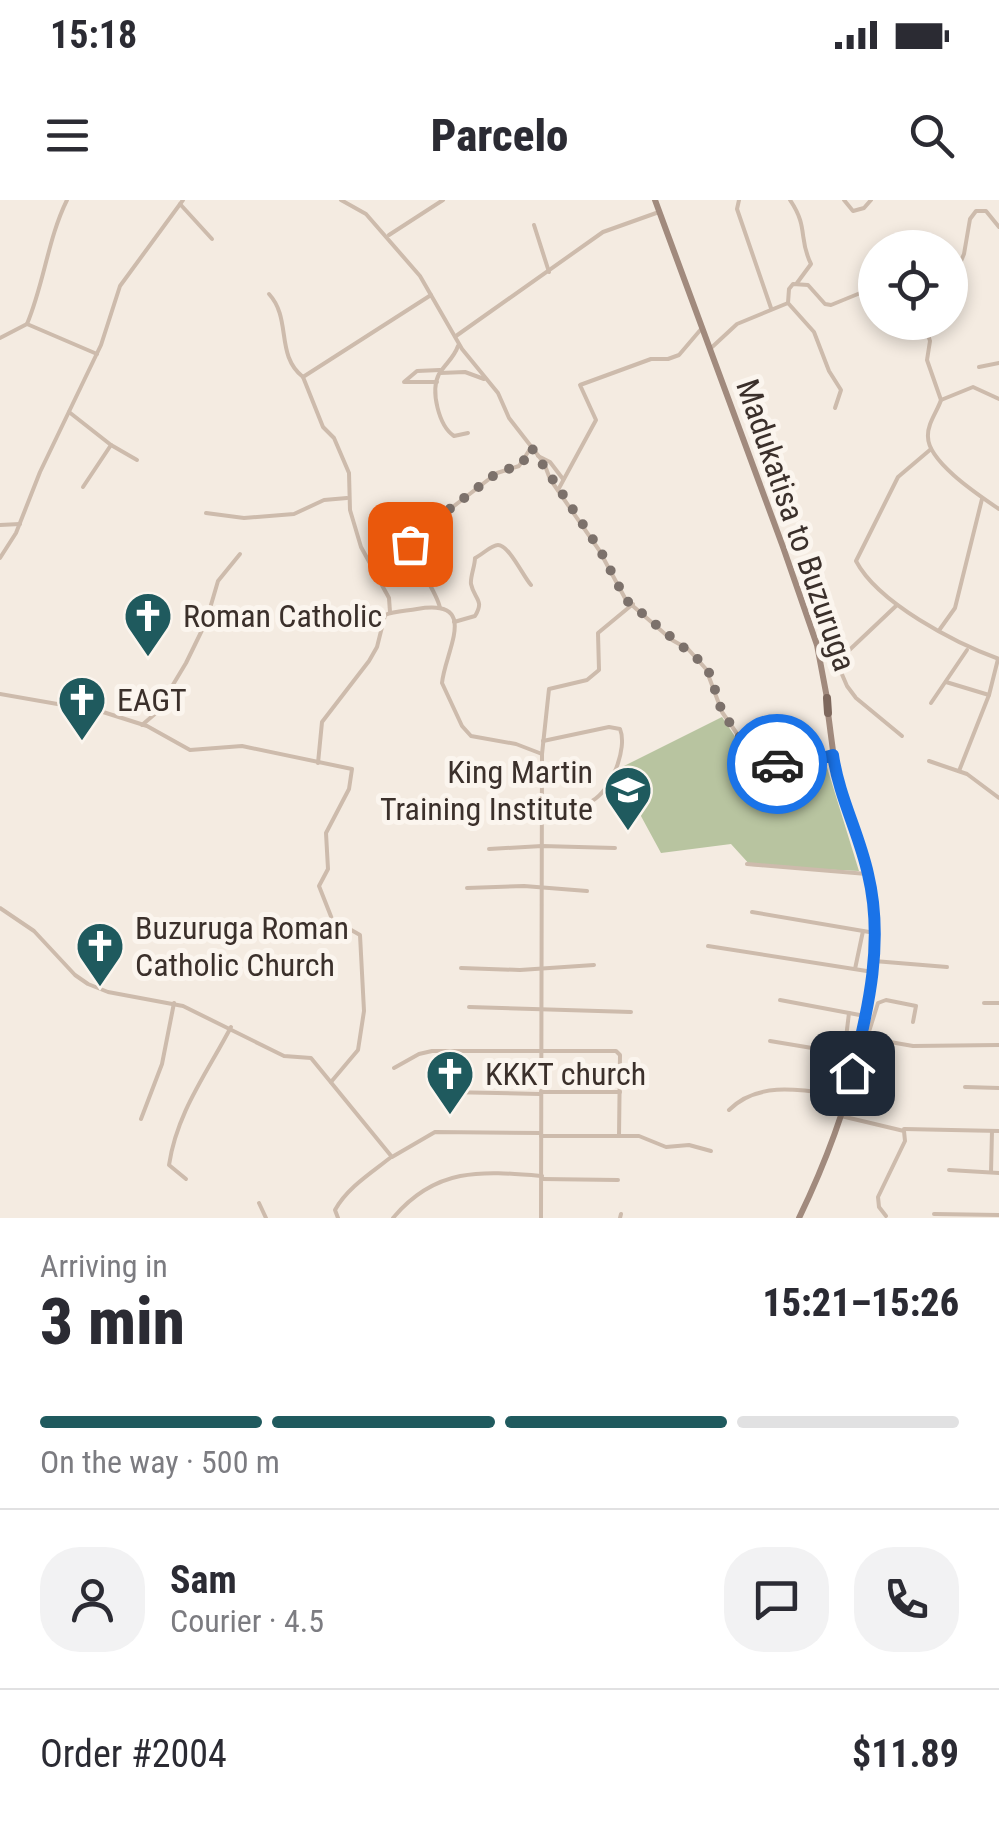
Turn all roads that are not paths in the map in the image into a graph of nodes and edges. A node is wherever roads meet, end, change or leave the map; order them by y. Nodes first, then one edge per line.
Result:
1 (68, 200) edge
2 (342, 200) edge
3 (444, 200) edge
4 (655, 200) edge
5 (740, 200) edge
6 (790, 200) edge
7 (844, 200) edge
8 (871, 200) edge
9 (181, 202) edge
10 (659, 212) junction
11 (534, 225) dead end
12 (999, 227) edge
13 (387, 236) junction
14 (968, 237) edge
15 (212, 239) dead end
16 (548, 272) junction
17 (798, 283) junction
18 (269, 294) dead end
19 (858, 294) edge
20 (431, 296) junction
21 (788, 303) junction
22 (771, 308) junction
23 (27, 324) junction
24 (702, 328) junction
25 (0, 338) edge
26 (457, 339) junction
27 (930, 340) edge
28 (710, 349) junction
29 (97, 354) junction
30 (999, 363) edge
31 (979, 367) dead end
32 (441, 371) junction
33 (303, 377) junction
34 (488, 381) junction
35 (437, 382) junction
36 (999, 399) edge
37 (942, 400) junction
38 (835, 408) dead end
39 (69, 412) junction
40 (468, 433) dead end
41 (112, 445) junction
42 (531, 447) junction
43 (931, 449) junction
44 (538, 456) junction
45 (137, 460) dead end
46 (563, 478) junction
47 (83, 486) dead end
48 (558, 490) junction
49 (348, 498) junction
50 (982, 499) junction
51 (999, 509) edge
52 (206, 514) dead end
53 (20, 524) junction
54 (0, 526) edge
55 (240, 554) dead end
56 (0, 558) edge
57 (532, 585) dead end
58 (634, 604) junction
59 (897, 604) junction
60 (440, 608) junction
61 (390, 612) junction
62 (454, 622) junction
63 (940, 629) junction
64 (814, 639) junction
65 (968, 648) junction
66 (835, 657) junction
67 (999, 659) edge
68 (946, 682) junction
69 (0, 694) edge
70 (989, 695) junction
71 (827, 698) joint
72 (930, 703) dead end
73 (828, 713) joint
74 (142, 725) junction
75 (902, 736) dead end
76 (543, 740) junction
77 (542, 754) junction
78 (833, 755) junction
79 (929, 761) dead end
80 (318, 762) junction
81 (959, 771) junction
82 (999, 798) edge
83 (542, 804) junction
84 (542, 846) junction
85 (615, 848) dead end
86 (490, 849) dead end
87 (747, 864) dead end
88 (869, 875) junction
89 (467, 888) dead end
90 (543, 888) junction
91 (587, 891) dead end
92 (0, 908) edge
93 (752, 912) dead end
94 (864, 931) junction
95 (875, 933) junction
96 (708, 946) dead end
97 (874, 961) junction
98 (594, 965) dead end
99 (948, 967) dead end
100 (461, 968) dead end
101 (542, 969) junction
102 (855, 969) junction
103 (874, 972) junction
104 (780, 1000) dead end
105 (174, 1003) junction
106 (984, 1003) dead end
107 (999, 1003) edge
108 (469, 1008) dead end
109 (542, 1010) junction
110 (631, 1012) dead end
111 (848, 1012) junction
112 (865, 1016) junction
113 (914, 1022) dead end
114 (232, 1027) junction
115 (867, 1038) junction
116 (770, 1041) dead end
117 (999, 1044) edge
118 (858, 1049) junction
119 (541, 1051) junction
120 (842, 1053) junction
121 (394, 1068) dead end
122 (331, 1082) junction
123 (965, 1087) dead end
124 (999, 1088) edge
125 (445, 1092) dead end
126 (620, 1092) junction
127 (541, 1093) junction
128 (843, 1096) junction
129 (728, 1110) dead end
130 (841, 1116) junction
131 (141, 1119) dead end
132 (901, 1129) junction
133 (996, 1131) edge
134 (542, 1135) junction
135 (619, 1136) junction
136 (711, 1152) dead end
137 (392, 1157) junction
138 (950, 1170) dead end
139 (991, 1172) junction
140 (999, 1173) edge
141 (542, 1178) junction
142 (186, 1180) dead end
143 (618, 1180) dead end
144 (259, 1203) dead end
145 (934, 1214) dead end
146 (999, 1215) edge
147 (886, 1216) edge
148 (266, 1218) edge
149 (338, 1218) edge
150 (394, 1218) edge
151 (540, 1218) edge
152 (799, 1218) edge

1 - 23 street
2 - 13 street
3 - 13 street
4 - 10 main road, Madukatisa to Buzuruga
5 - 22 street
6 - 17 street
7 - 8 street
9 - 15 street
9 - 29 street
10 - 16 street
10 - 24 main road, Madukatisa to Buzuruga
11 - 16 street
12 - 14 street
13 - 20 street
16 - 26 street
17 - 19 street
17 - 21 street
18 - 33 street
20 - 26 street
20 - 33 street
21 - 22 street
21 - 38 street
22 - 28 street
23 - 25 street
23 - 29 street
24 - 28 main road, Madukatisa to Buzuruga
24 - 46 street
26 - 32 street
26 - 34 street
27 - 37 street
28 - 64 main road, Madukatisa to Buzuruga
29 - 39 street
30 - 31 street
32 - 34 street
32 - 35 street
32 - 35 street
33 - 49 street
34 - 42 street
35 - 40 street
36 - 37 street
37 - 43 street
39 - 41 street
39 - 53 street
41 - 45 street
41 - 47 street
42 - 44 street
42 - 60 street
43 - 50 street
43 - 59 street
44 - 46 street
44 - 48 street
46 - 48 street
48 - 58 street
49 - 52 street
49 - 61 street
50 - 51 street
50 - 63 street
53 - 54 street
53 - 56 street
55 - 74 street
57 - 62 street
58 - 76 street
58 - 78 street
59 - 63 street
59 - 66 street
60 - 61 street
60 - 62 street
61 - 80 street
62 - 77 street
63 - 65 street
64 - 66 street
64 - 71 main road, Madukatisa to Buzuruga
65 - 67 street
65 - 68 street
66 - 75 street
67 - 70 street
68 - 70 street
68 - 72 street
69 - 74 street
70 - 81 street
71 - 73 main road, Madukatisa to Buzuruga
73 - 78 main road, Madukatisa to Buzuruga
74 - 80 street
76 - 77 street
76 - 83 street
77 - 83 street
78 - 88 main road, Madukatisa to Buzuruga
79 - 81 street
80 - 122 street
81 - 82 street
83 - 84 street
84 - 85 street
84 - 86 street
84 - 90 street
87 - 88 street
88 - 95 main road, Madukatisa to Buzuruga
89 - 90 street
90 - 91 street
90 - 101 street
92 - 105 street
93 - 94 street
94 - 95 street
94 - 102 street
95 - 97 main road, Madukatisa to Buzuruga
96 - 102 street
97 - 99 street
97 - 103 main road, Madukatisa to Buzuruga
98 - 101 street
100 - 101 street
101 - 109 street
102 - 103 street
103 - 112 main road, Madukatisa to Buzuruga
104 - 111 street
105 - 114 street
105 - 131 street
106 - 107 street
108 - 109 street
109 - 110 street
109 - 119 street
111 - 112 street
111 - 120 street
112 - 118 main road, Madukatisa to Buzuruga
113 - 115 street
114 - 122 street
114 - 142 street
115 - 117 street
115 - 118 street
116 - 120 street
118 - 128 main road, Madukatisa to Buzuruga
119 - 121 street
119 - 126 street
119 - 127 street
120 - 128 street
122 - 137 street
123 - 124 street
125 - 127 street
126 - 127 street
126 - 135 street
127 - 134 street
128 - 129 street
128 - 130 main road, Madukatisa to Buzuruga
130 - 132 street
130 - 152 main road, Madukatisa to Buzuruga
132 - 133 street
132 - 147 street
133 - 139 street
134 - 135 street
134 - 137 street
134 - 141 street
135 - 136 street
137 - 149 street
138 - 139 street
139 - 140 street
141 - 143 street
141 - 150 street
141 - 151 street
144 - 148 street
145 - 146 street

